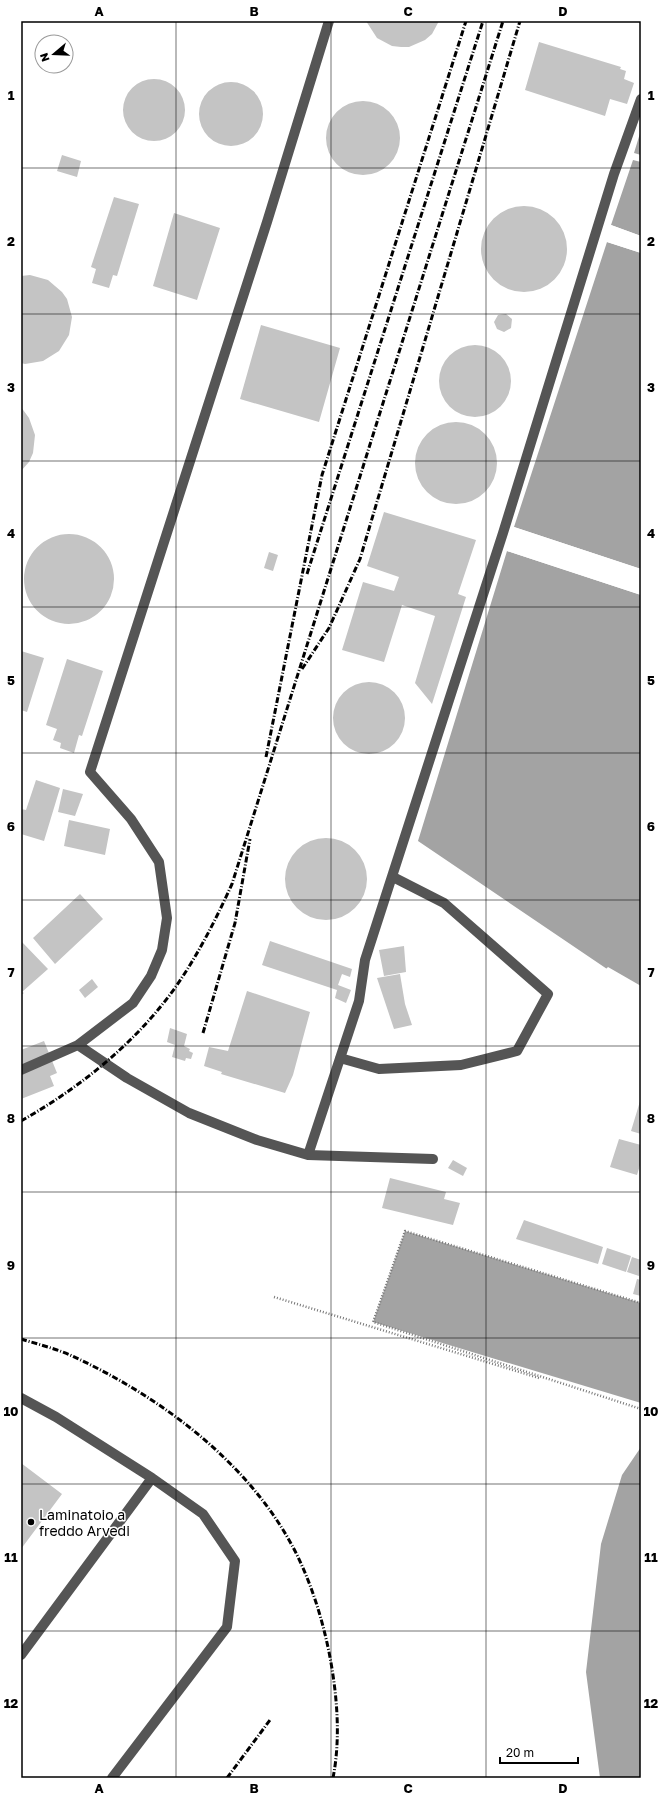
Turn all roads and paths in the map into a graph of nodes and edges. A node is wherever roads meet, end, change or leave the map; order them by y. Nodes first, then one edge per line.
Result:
1 (329, 21) edge
2 (641, 99) edge
3 (393, 876) junction
4 (78, 1045) junction
5 (340, 1058) junction
6 (21, 1070) edge
7 (308, 1155) junction
8 (433, 1159) dead end
9 (274, 1297) dead end
10 (641, 1303) edge
11 (21, 1398) edge
12 (641, 1409) edge
13 (152, 1478) junction
14 (21, 1655) edge
15 (112, 1778) edge

1 - 4 lane
2 - 3 lane
3 - 5 lane
3 - 5 lane
4 - 6 lane
4 - 7 lane
5 - 7 lane
7 - 8 lane
9 - 12 path
10 - 12 path
11 - 13 lane
13 - 14 lane
13 - 15 lane

